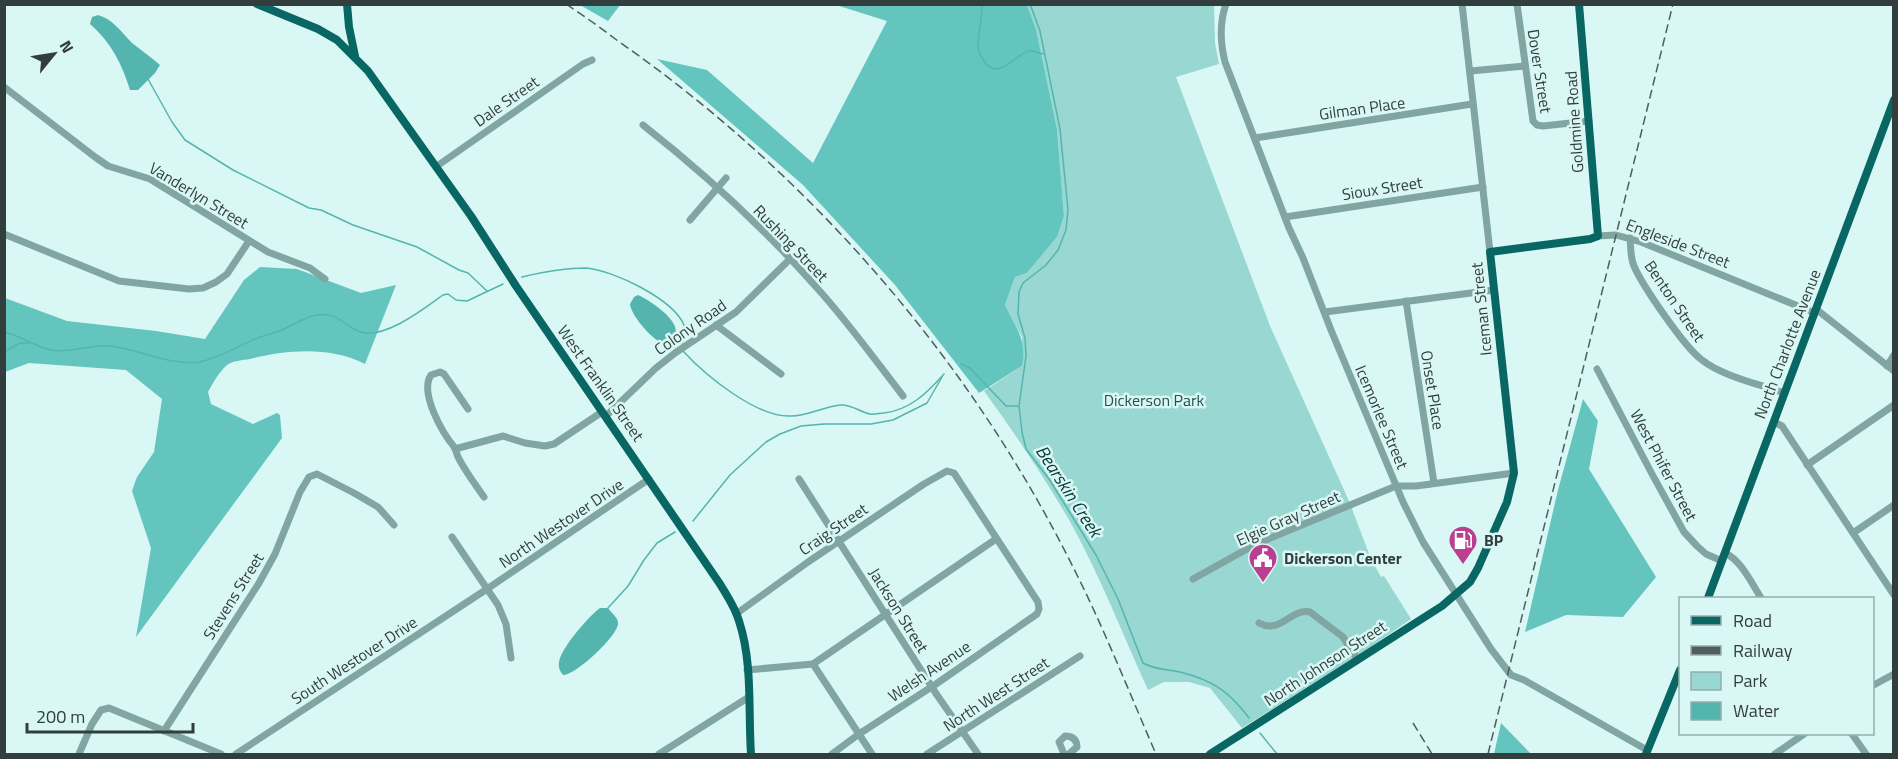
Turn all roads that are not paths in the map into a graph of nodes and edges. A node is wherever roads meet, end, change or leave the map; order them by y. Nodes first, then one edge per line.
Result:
1 (257, 4) edge
2 (348, 4) edge
3 (1226, 4) edge
4 (1462, 4) edge
5 (1517, 4) edge
6 (1579, 4) edge
7 (355, 56) junction
8 (592, 60) dead end
9 (1525, 66) junction
10 (1470, 71) junction
11 (4, 87) edge
12 (1893, 100) edge
13 (1472, 104) junction
14 (1589, 122) junction
15 (643, 125) dead end
16 (1255, 138) junction
17 (437, 166) junction
18 (726, 178) dead end
19 (1483, 187) junction
20 (717, 188) junction
21 (1285, 217) junction
22 (690, 220) dead end
23 (4, 234) edge
24 (1598, 236) junction
25 (1630, 238) junction
26 (249, 241) junction
27 (1490, 252) junction
28 (790, 259) junction
29 (325, 279) dead end
30 (1494, 290) junction
31 (1406, 301) junction
32 (1816, 311) junction
33 (1325, 312) junction
34 (716, 325) junction
35 (1893, 355) edge
36 (1887, 366) junction
37 (1597, 369) dead end
38 (1893, 371) edge
39 (781, 374) dead end
40 (1784, 393) junction
41 (903, 396) dead end
42 (1893, 405) edge
43 (468, 409) dead end
44 (604, 414) junction
45 (1774, 422) junction
46 (455, 449) junction
47 (1807, 465) junction
48 (1514, 473) junction
49 (649, 479) junction
50 (800, 479) dead end
51 (1434, 483) junction
52 (1396, 486) junction
53 (484, 497) dead end
54 (1893, 505) edge
55 (394, 525) dead end
56 (1853, 533) junction
57 (452, 537) dead end
58 (996, 539) junction
59 (839, 540) junction
60 (1723, 557) junction
61 (1193, 579) dead end
62 (487, 589) junction
63 (1456, 595) junction
64 (1893, 595) edge
65 (1707, 597) edge
66 (1760, 597) edge
67 (736, 614) junction
68 (886, 614) junction
69 (1259, 623) dead end
70 (1080, 656) dead end
71 (511, 658) dead end
72 (1358, 660) junction
73 (813, 664) junction
74 (747, 670) junction
75 (1679, 672) edge
76 (1893, 674) edge
77 (1874, 685) edge
78 (932, 686) junction
79 (749, 697) junction
80 (164, 730) junction
81 (962, 732) junction
82 (858, 734) junction
83 (1803, 735) edge
84 (1853, 735) edge
85 (1646, 752) edge
86 (79, 754) edge
87 (221, 754) edge
88 (236, 754) edge
89 (659, 754) edge
90 (751, 754) edge
91 (832, 754) edge
92 (872, 754) edge
93 (927, 754) edge
94 (978, 754) edge
95 (1064, 754) edge
96 (1069, 754) edge
97 (1210, 754) edge
98 (1775, 754) edge
99 (1866, 754) edge

1 - 7 main road, West Franklin Street
2 - 7 main road
3 - 16 street, Icemorlee Street
4 - 10 street, Iceman Street
5 - 9 street, Dover Street
6 - 14 main road, Goldmine Road
7 - 17 main road, West Franklin Street
8 - 17 street, Dale Street
9 - 10 street
9 - 14 street, Dover Street
10 - 13 street, Iceman Street
11 - 26 street, Vanderlyn Street
12 - 32 main road, North Charlotte Avenue
13 - 16 street, Gilman Place
13 - 19 street, Iceman Street
14 - 24 main road, Goldmine Road
15 - 20 street, Rushing Street
16 - 21 street, Icemorlee Street
17 - 44 main road, West Franklin Street
18 - 20 street
19 - 21 street, Sioux Street
19 - 27 street, Iceman Street
20 - 22 street
20 - 28 street, Rushing Street
21 - 33 street, Icemorlee Street
23 - 26 street
24 - 25 street, Engleside Street
24 - 27 main road, Engleside Street
25 - 32 street, Engleside Street
25 - 40 street, Benton Street
26 - 29 street, Vanderlyn Street
27 - 30 main road, Iceman Street
28 - 34 street, Colony Road
28 - 41 street, Rushing Street
30 - 31 street
30 - 48 main road, Iceman Street
31 - 33 street
31 - 51 street, Onset Place
32 - 36 street, Engleside Street
32 - 40 main road, North Charlotte Avenue
33 - 52 street, Icemorlee Street
34 - 39 street
34 - 44 street, Colony Road
35 - 36 street
36 - 38 street, Engleside Street
37 - 60 street, West Phifer Street
40 - 45 main road, North Charlotte Avenue
42 - 47 street
43 - 46 street
44 - 46 street, Colony Road
44 - 49 main road, West Franklin Street
45 - 47 street
45 - 60 main road, North Charlotte Avenue
46 - 53 street
47 - 56 street
48 - 51 street, Elgie Gray Street
48 - 63 main road, Iceman Street
49 - 62 street, North Westover Drive
49 - 67 main road, West Franklin Street
50 - 59 street, Jackson Street
51 - 52 street, Elgie Gray Street
52 - 61 street, Elgie Gray Street
52 - 63 street, Icemorlee Street
54 - 56 street
55 - 80 street, Stevens Street
56 - 64 street
57 - 62 street
58 - 59 street, Craig Street
58 - 68 street
58 - 78 street, Welsh Avenue
59 - 67 street, Craig Street
59 - 68 street, Jackson Street
60 - 65 main road, North Charlotte Avenue
60 - 66 street, West Phifer Street
62 - 71 street
62 - 88 street, South Westover Drive
63 - 72 main road, North Johnson Street
63 - 85 street, Icemorlee Street
67 - 74 main road, West Franklin Street
68 - 73 street
68 - 78 street, Jackson Street
69 - 72 street
70 - 81 street, North West Street
72 - 97 main road, North Johnson Street
73 - 74 street
73 - 82 street
74 - 79 main road, West Franklin Street
75 - 85 main road
76 - 77 street
78 - 81 street, Jackson Street
78 - 82 street, Welsh Avenue
79 - 89 street
79 - 90 main road, West Franklin Street
80 - 86 street
80 - 87 street
81 - 93 street, North West Street
81 - 94 street, Jackson Street
82 - 91 street, Welsh Avenue
82 - 92 street
83 - 98 street
84 - 99 street
95 - 96 street

